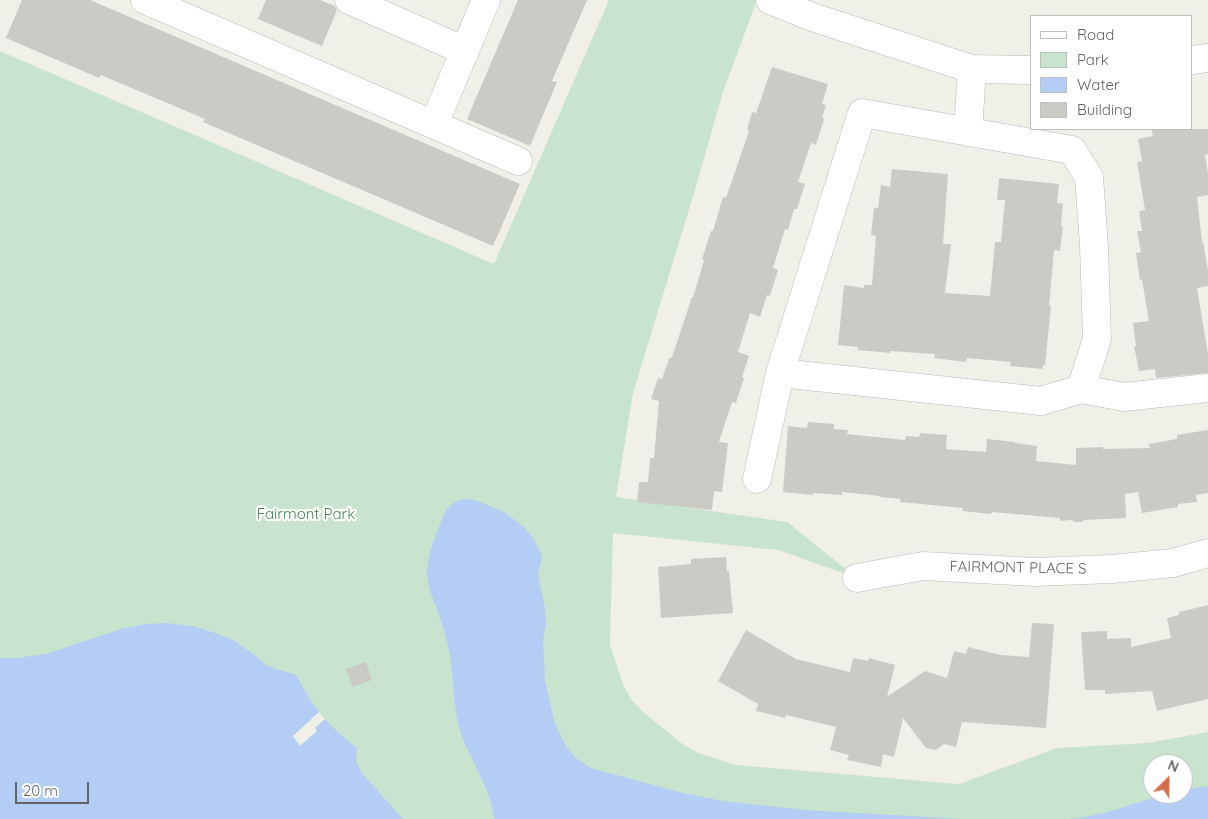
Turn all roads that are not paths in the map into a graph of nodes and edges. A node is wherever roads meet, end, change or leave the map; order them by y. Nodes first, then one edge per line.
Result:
1 (145, 0) edge
2 (349, 0) edge
3 (486, 0) edge
4 (770, 0) edge
5 (818, 9) edge
6 (465, 50) junction
7 (1208, 58) edge
8 (1193, 60) edge
9 (972, 69) junction
10 (1030, 70) edge
11 (434, 124) junction
12 (968, 132) junction
13 (518, 161) dead end
14 (780, 373) junction
15 (1208, 388) edge
16 (1081, 389) junction
17 (757, 479) dead end
18 (1208, 553) edge
19 (857, 578) dead end

1 - 11 street
2 - 6 street
3 - 6 street
4 - 5 street
5 - 9 street
6 - 11 street
7 - 8 street
9 - 10 street
9 - 12 street
11 - 13 street
12 - 14 street
12 - 16 street
14 - 16 street
14 - 17 street
15 - 16 street
18 - 19 street, FAIRMONT PLACE S

